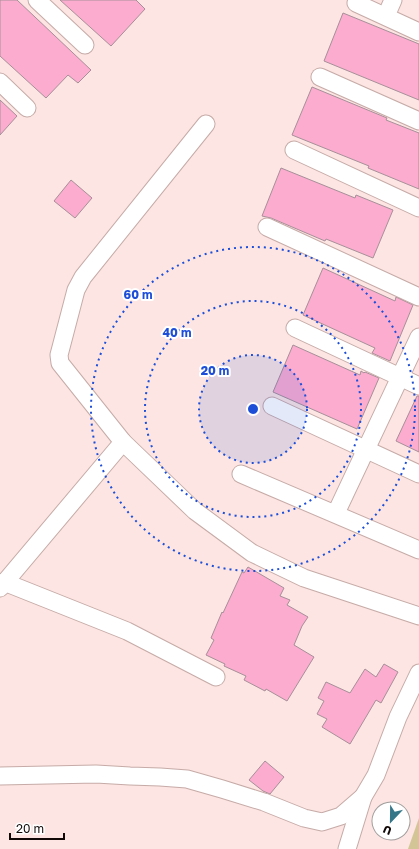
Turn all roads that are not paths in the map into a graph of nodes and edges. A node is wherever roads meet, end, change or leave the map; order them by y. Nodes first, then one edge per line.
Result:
1 (37, 0) edge
2 (393, 0) edge
3 (356, 3) dead end
4 (386, 16) junction
5 (419, 32) edge
6 (85, 45) dead end
7 (320, 77) dead end
8 (0, 82) edge
9 (27, 108) dead end
10 (419, 122) edge
11 (206, 124) dead end
12 (294, 150) dead end
13 (419, 208) edge
14 (267, 227) dead end
15 (419, 297) edge
16 (295, 328) dead end
17 (419, 336) edge
18 (400, 377) junction
19 (419, 386) edge
20 (272, 406) dead end
21 (122, 442) junction
22 (366, 450) junction
23 (241, 474) dead end
24 (419, 474) edge
25 (336, 514) junction
26 (419, 550) edge
27 (2, 585) edge
28 (419, 616) edge
29 (419, 673) edge
30 (216, 677) dead end
31 (0, 776) edge
32 (363, 797) junction
33 (347, 849) edge

1 - 6 street
2 - 4 street
3 - 4 street
4 - 5 street
7 - 10 street
8 - 9 street
11 - 21 street
12 - 13 street
14 - 15 street
16 - 18 street
17 - 18 street
18 - 19 street
18 - 22 street
20 - 22 street
21 - 27 street
21 - 28 street
22 - 24 street
22 - 25 street
23 - 25 street
25 - 26 street
27 - 30 street
29 - 32 street
31 - 32 street
32 - 33 street

